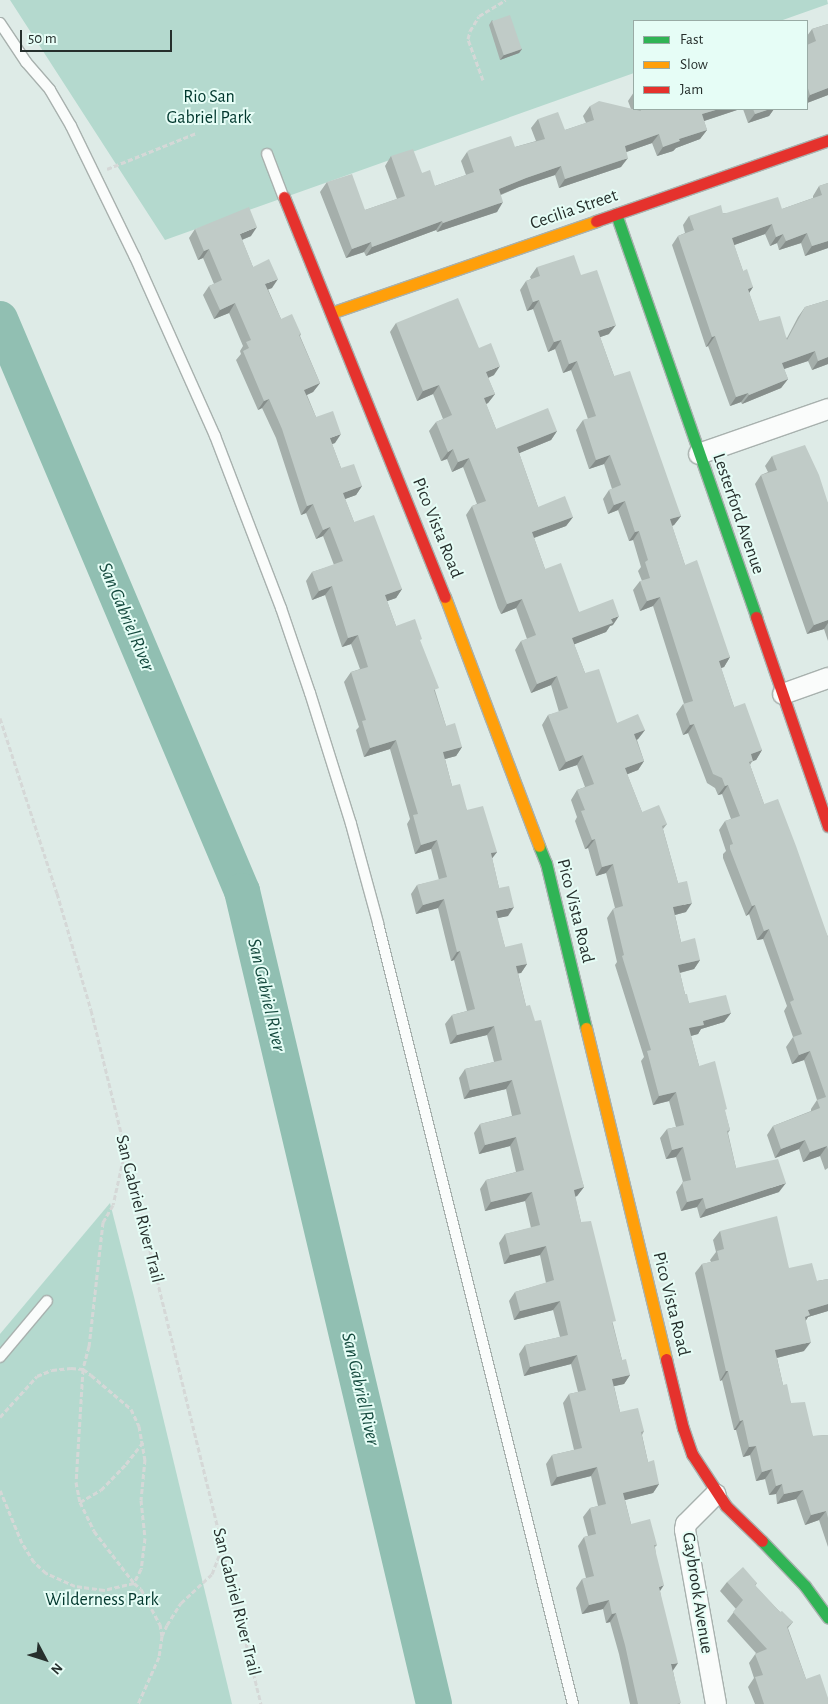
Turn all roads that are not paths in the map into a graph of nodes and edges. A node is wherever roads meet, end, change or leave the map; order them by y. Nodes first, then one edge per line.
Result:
1 (0, 23) edge
2 (828, 140) edge
3 (267, 154) dead end
4 (284, 196) joint
5 (616, 214) junction
6 (331, 313) junction
7 (828, 409) edge
8 (699, 454) junction
9 (828, 678) edge
10 (783, 694) junction
11 (828, 826) edge
12 (47, 1301) dead end
13 (0, 1357) edge
14 (716, 1494) junction
15 (828, 1618) edge
16 (573, 1704) edge
17 (716, 1704) edge

1 - 16 lane
2 - 5 street, Cecilia Street
3 - 4 lane
4 - 6 street, Pico Vista Road
5 - 6 street, Cecilia Street
5 - 8 street, Lesterford Avenue
6 - 14 street, Pico Vista Road
7 - 8 street
8 - 10 street, Lesterford Avenue
9 - 10 street
10 - 11 street, Lesterford Avenue
12 - 13 lane
14 - 15 street, Pico Vista Road
14 - 17 street, Gaybrook Avenue

